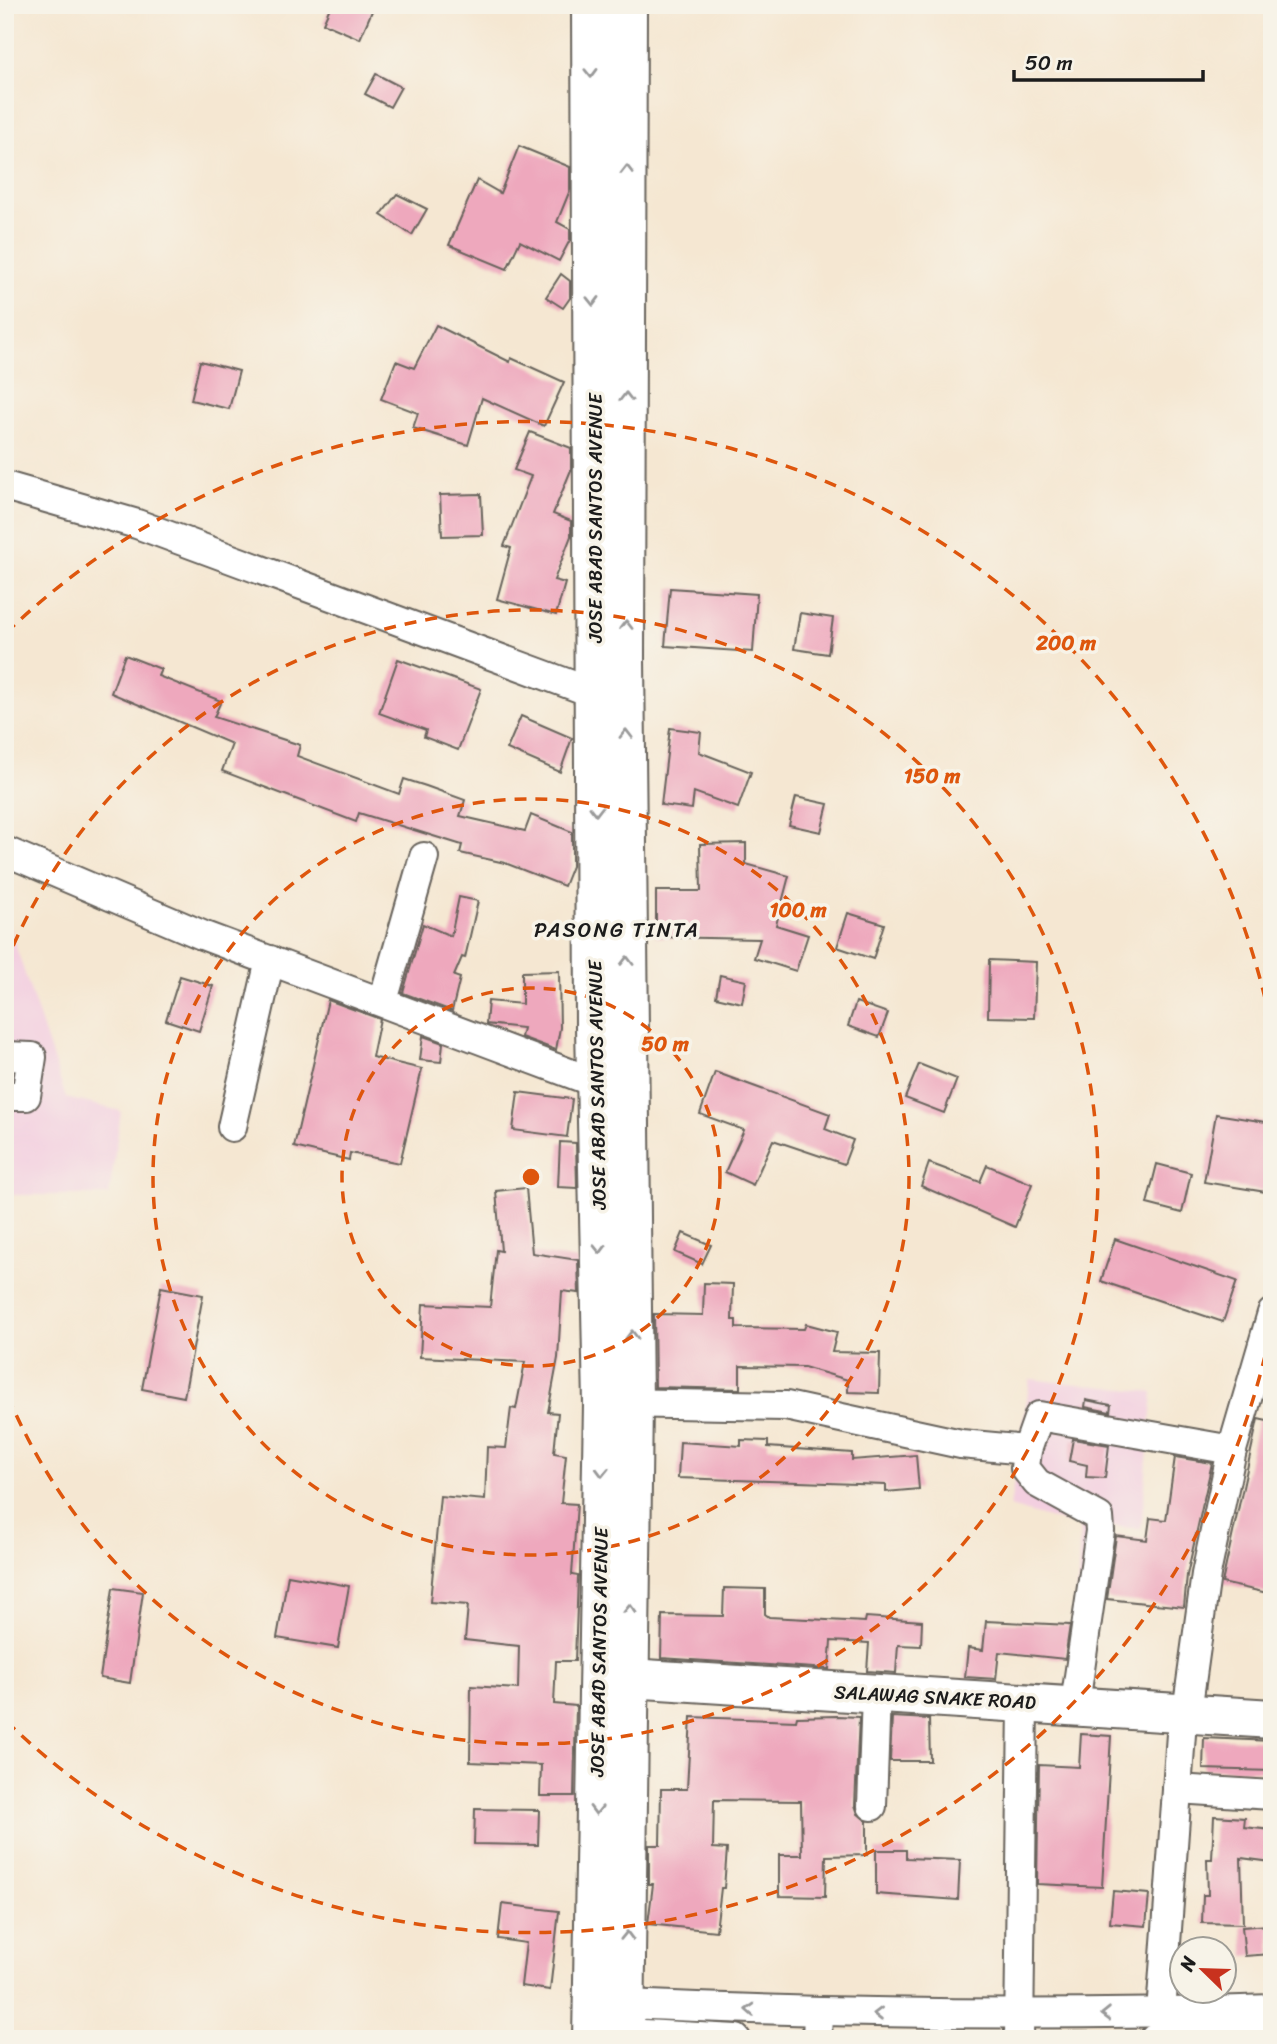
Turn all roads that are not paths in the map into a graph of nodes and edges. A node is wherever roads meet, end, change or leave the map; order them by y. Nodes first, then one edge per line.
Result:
1 (591, 5) edge
2 (627, 5) edge
3 (5, 486) edge
4 (611, 694) junction
5 (5, 851) edge
6 (425, 857) dead end
7 (270, 960) junction
8 (383, 1001) junction
9 (5, 1056) edge
10 (613, 1084) junction
11 (5, 1096) edge
12 (232, 1127) dead end
13 (1272, 1314) edge
14 (618, 1403) junction
15 (1027, 1450) junction
16 (1232, 1450) junction
17 (614, 1673) junction
18 (876, 1694) junction
19 (1023, 1701) junction
20 (1075, 1704) junction
21 (1272, 1718) edge
22 (1184, 1723) junction
23 (1177, 1789) junction
24 (1272, 1795) edge
25 (872, 1806) dead end
26 (1272, 2009) edge
27 (612, 2026) edge
28 (817, 2026) edge
29 (1158, 2026) edge
30 (1019, 2027) edge
31 (1272, 2035) edge
32 (736, 2039) edge

1 -> 4 main road, JOSE ABAD SANTOS AVENUE
4 -> 2 main road, JOSE ABAD SANTOS AVENUE
3 - 4 street
4 - 10 main road, JOSE ABAD SANTOS AVENUE
5 - 7 street
6 - 8 street
7 - 8 street
7 - 12 street
8 - 10 street
9 - 11 street
10 - 14 main road, JOSE ABAD SANTOS AVENUE
13 - 16 street
14 - 15 street
14 - 17 main road, JOSE ABAD SANTOS AVENUE
15 - 16 street
15 - 20 street
16 - 22 street
17 - 18 main road, SALAWAG SNAKE ROAD
17 - 27 main road, JOSE ABAD SANTOS AVENUE
18 - 19 main road, SALAWAG SNAKE ROAD
18 - 25 street
19 - 20 main road, SALAWAG SNAKE ROAD
19 - 30 street
20 - 22 main road, SALAWAG SNAKE ROAD
21 - 22 main road, SALAWAG SNAKE ROAD
22 - 23 street
23 - 24 street
23 - 29 street
26 - 29 street
28 -> 27 street
27 - 32 street
30 -> 28 street
29 -> 30 street
29 - 31 street

